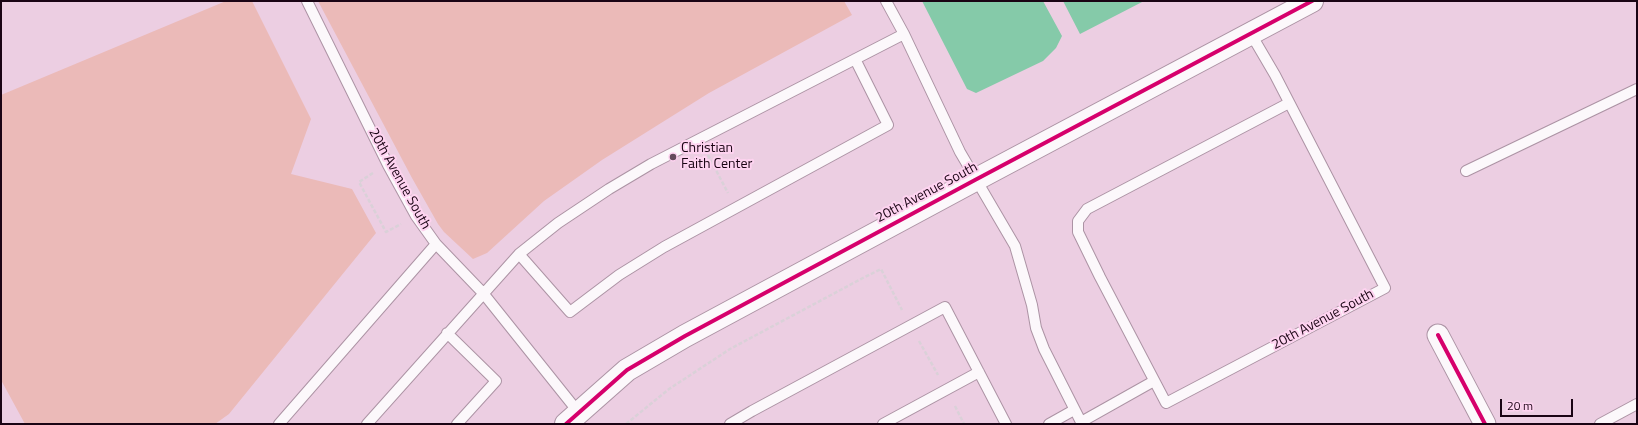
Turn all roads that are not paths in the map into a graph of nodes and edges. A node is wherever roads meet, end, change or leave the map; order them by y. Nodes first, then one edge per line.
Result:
1 (307, 1) edge
2 (886, 1) edge
3 (1312, 1) edge
4 (904, 34) junction
5 (1251, 34) junction
6 (855, 59) junction
7 (1637, 89) edge
8 (1289, 104) junction
9 (1466, 171) dead end
10 (975, 180) junction
11 (436, 244) junction
12 (519, 254) junction
13 (483, 293) junction
14 (447, 333) junction
15 (1438, 335) dead end
16 (979, 372) junction
17 (1154, 382) junction
18 (1637, 404) edge
19 (1074, 410) junction
20 (572, 418) edge
21 (1082, 423) edge
22 (279, 424) edge
23 (367, 424) edge
24 (457, 424) edge
25 (730, 424) edge
26 (883, 424) edge
27 (1006, 424) edge
28 (1049, 424) edge
29 (1485, 424) edge
30 (1600, 424) edge

1 - 11 lane, 20th Avenue South
2 - 4 lane, 20th Avenue South
3 - 5 street, 20th Avenue South
4 - 6 lane
4 - 10 lane, 20th Avenue South
5 - 8 lane, 20th Avenue South
5 - 10 street, 20th Avenue South
6 - 12 lane
6 - 12 lane
7 - 9 lane
8 - 17 lane
8 - 17 lane, 20th Avenue South
10 - 19 lane, 20th Avenue South
10 - 20 street, 20th Avenue South
11 - 13 lane, 20th Avenue South
11 - 22 lane
12 - 13 lane
13 - 14 lane
13 - 20 lane, 20th Avenue South
14 - 23 lane
14 - 24 lane
15 - 29 street
16 - 25 lane
16 - 26 lane
16 - 27 lane
17 - 21 lane, 20th Avenue South
18 - 30 lane
19 - 21 lane, 20th Avenue South
19 - 28 lane

